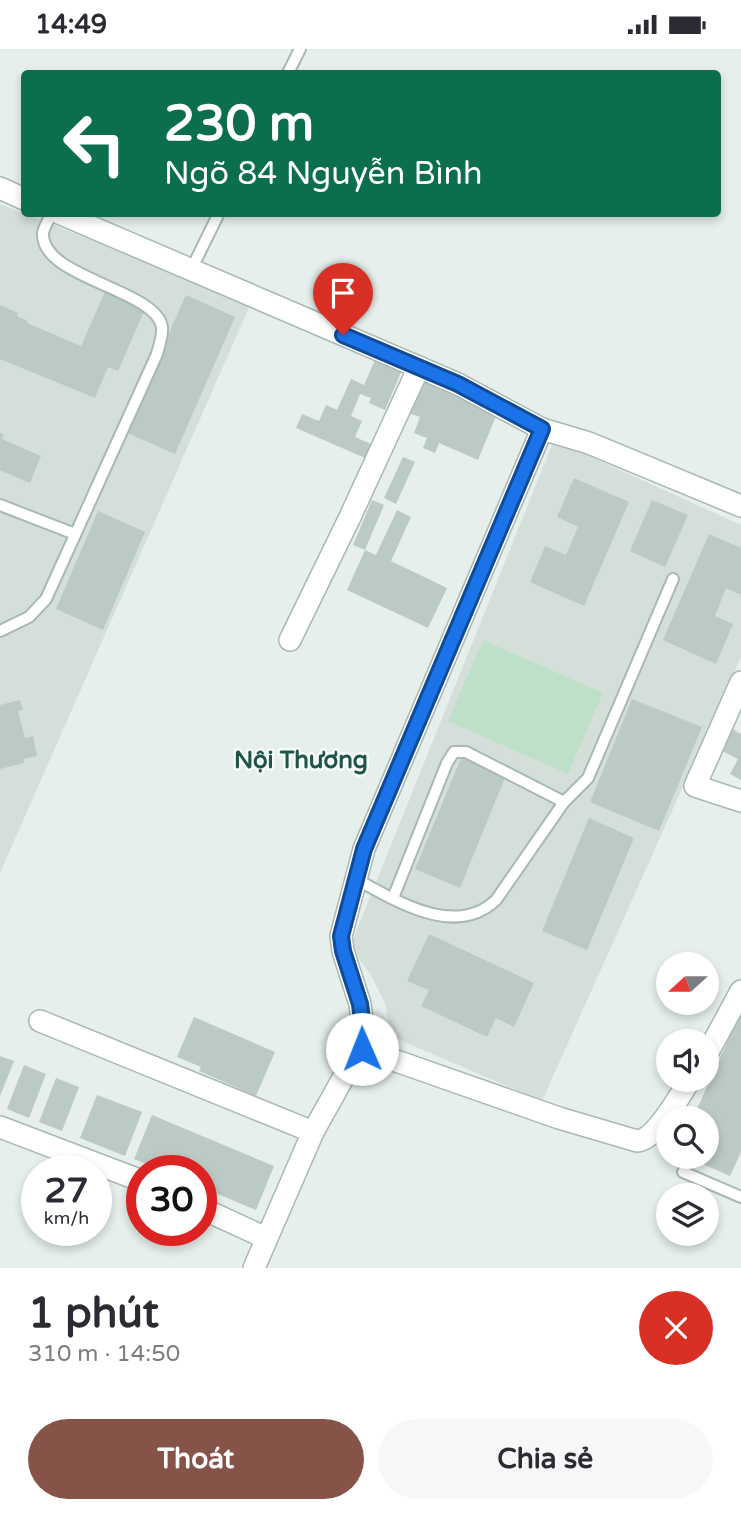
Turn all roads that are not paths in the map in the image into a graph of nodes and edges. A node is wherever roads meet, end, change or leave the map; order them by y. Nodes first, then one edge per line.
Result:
1 (300, 49) edge
2 (290, 70) edge
3 (0, 188) edge
4 (21, 198) edge
5 (50, 217) edge
6 (68, 217) edge
7 (217, 217) edge
8 (191, 270) junction
9 (419, 367) junction
10 (542, 429) junction
11 (0, 505) edge
12 (741, 506) edge
13 (75, 534) junction
14 (673, 579) dead end
15 (0, 631) edge
16 (290, 640) dead end
17 (741, 682) edge
18 (741, 801) edge
19 (564, 802) junction
20 (356, 879) junction
21 (393, 898) junction
22 (741, 991) edge
23 (40, 1021) dead end
24 (719, 1032) edge
25 (362, 1049) junction
26 (682, 1092) edge
27 (0, 1127) edge
28 (313, 1132) junction
29 (684, 1172) dead end
30 (126, 1175) edge
31 (741, 1197) edge
32 (217, 1215) edge
33 (266, 1238) junction
34 (254, 1268) edge

1 - 2 lane
3 - 4 street
5 - 13 lane
6 - 8 street
7 - 8 lane
8 - 9 street
9 - 10 street
9 - 16 street
10 - 12 street
10 - 20 street
11 - 13 lane
13 - 15 lane
14 - 19 lane
17 - 18 street
19 - 21 lane
19 - 21 lane
20 - 21 lane
20 - 25 street
22 - 24 street
23 - 28 street
25 - 26 street
25 - 28 street
27 - 30 street
28 - 33 street
29 - 31 lane
32 - 33 street
33 - 34 street

